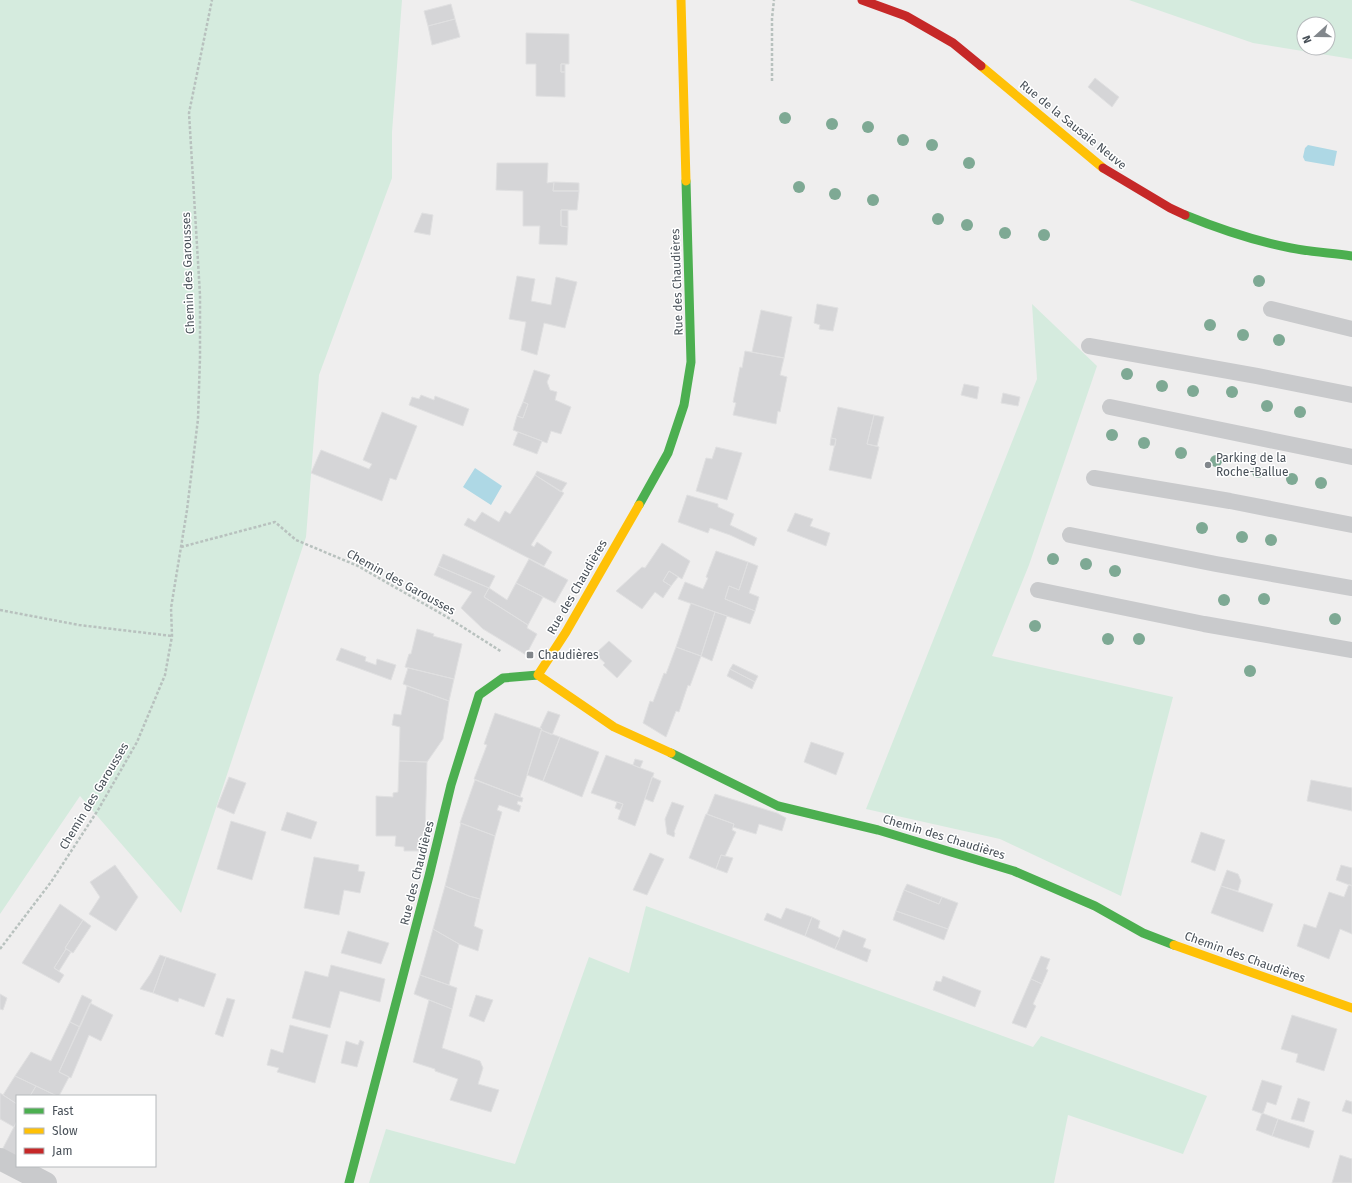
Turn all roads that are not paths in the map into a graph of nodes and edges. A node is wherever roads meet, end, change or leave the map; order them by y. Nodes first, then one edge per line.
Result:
1 (681, 0) edge
2 (862, 0) edge
3 (1352, 256) edge
4 (1271, 309) dead end
5 (1352, 328) edge
6 (1089, 346) dead end
7 (1352, 395) edge
8 (1110, 407) dead end
9 (1352, 457) edge
10 (1094, 478) dead end
11 (1352, 525) edge
12 (1070, 535) dead end
13 (1352, 588) edge
14 (1038, 590) dead end
15 (1352, 650) edge
16 (538, 675) junction
17 (1352, 1008) edge
18 (0, 1159) edge
19 (46, 1183) edge
20 (349, 1183) edge

1 - 16 street, Rue des Chaudières
2 - 3 street, Rue de la Sausaie Neuve
4 - 5 lane
6 - 7 lane
8 - 9 lane
10 - 11 lane
12 - 13 lane
14 - 15 lane
16 - 17 street, Chemin des Chaudières
16 - 20 street, Rue des Chaudières
18 - 19 street

